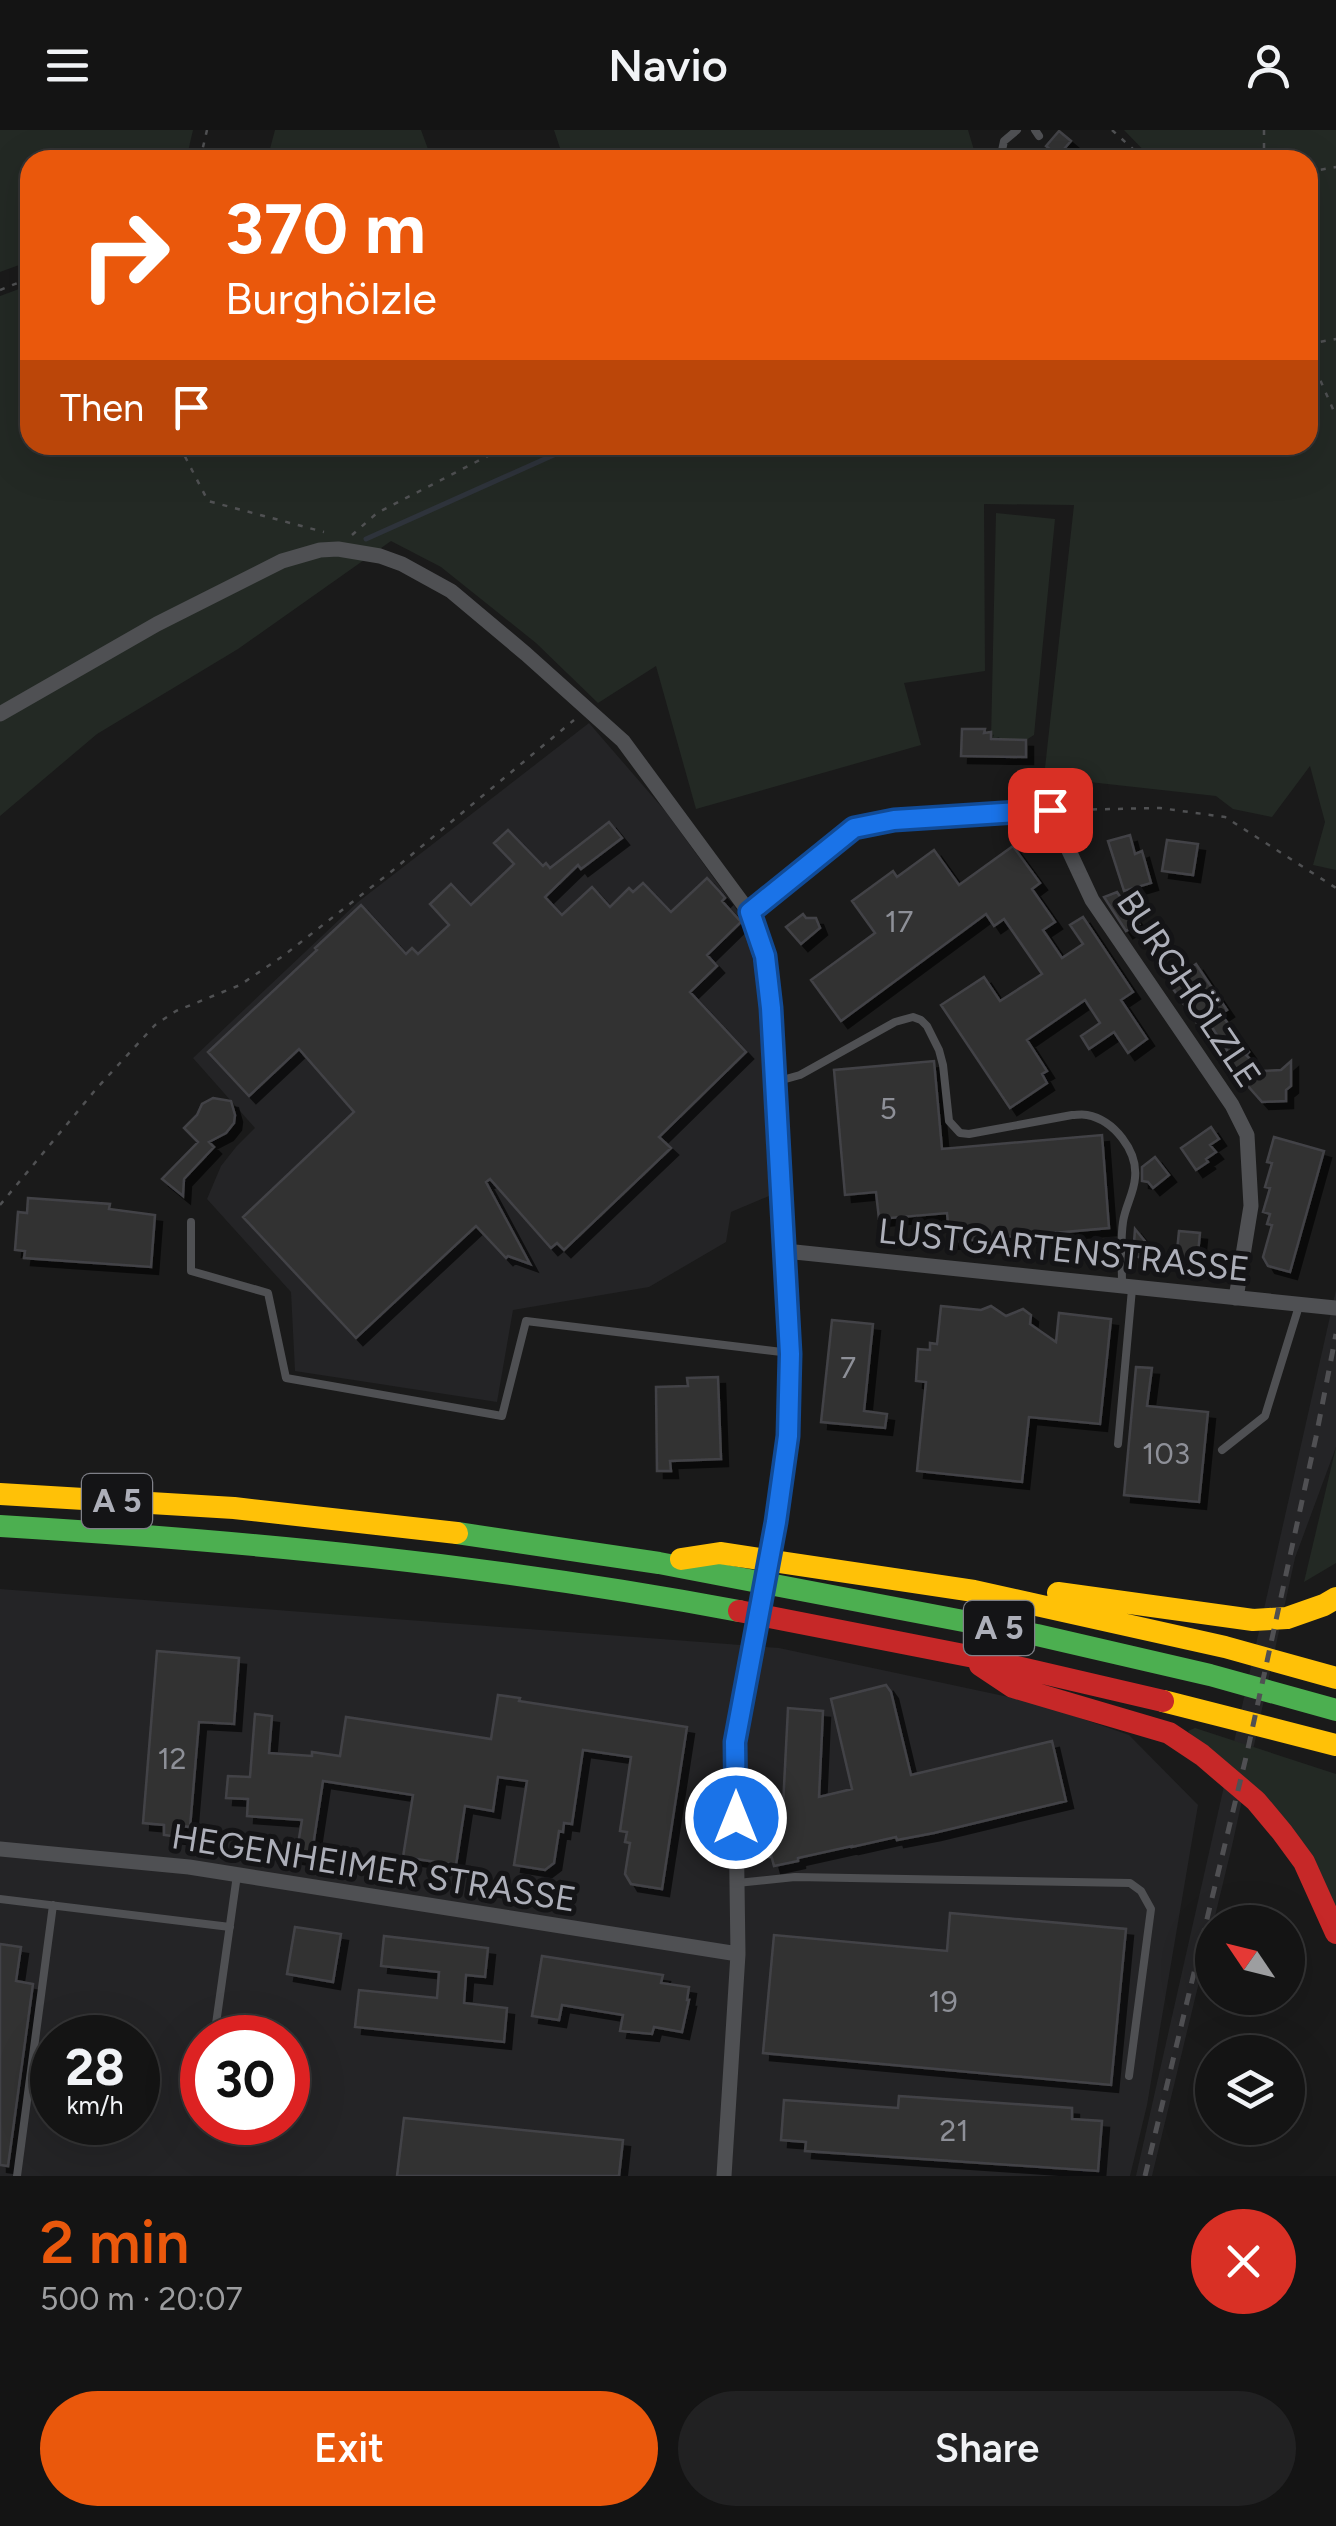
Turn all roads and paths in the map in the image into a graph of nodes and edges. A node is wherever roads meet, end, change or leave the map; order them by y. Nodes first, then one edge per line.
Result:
1 (1004, 130) edge
2 (1017, 130) edge
3 (1112, 130) edge
4 (1004, 141) junction
5 (1002, 150) edge
6 (1134, 150) edge
7 (1318, 375) edge
8 (1336, 416) edge
9 (185, 455) edge
10 (490, 455) edge
11 (340, 549) junction
12 (587, 709) junction
13 (0, 714) edge
14 (1050, 810) junction
15 (1336, 888) edge
16 (750, 912) junction
17 (776, 1082) junction
18 (0, 1205) edge
19 (191, 1222) dead end
20 (785, 1251) junction
21 (1127, 1287) junction
22 (1236, 1298) junction
23 (1300, 1304) junction
24 (1336, 1308) edge
25 (790, 1354) junction
26 (1118, 1444) dead end
27 (1222, 1450) dead end
28 (0, 1494) edge
29 (0, 1526) edge
30 (659, 1563) junction
31 (974, 1591) junction
32 (1336, 1598) edge
33 (967, 1656) junction
34 (1336, 1678) edge
35 (1336, 1710) edge
36 (1336, 1746) edge
37 (0, 1850) edge
38 (238, 1875) junction
39 (736, 1883) junction
40 (0, 1899) edge
41 (52, 1905) junction
42 (230, 1927) junction
43 (1336, 1933) edge
44 (738, 1954) junction
45 (217, 2015) edge
46 (1129, 2076) dead end
47 (17, 2176) edge
48 (724, 2176) edge

1 - 4 lane
2 - 4 lane
3 - 6 path
4 - 5 lane
7 - 8 path
9 - 11 path
10 - 11 path
11 - 12 street
11 - 13 street
12 - 16 street
12 - 18 path
14 - 15 path
14 - 16 street
14 - 22 street, BURGHÖLZLE
16 - 17 street
17 - 20 street
17 - 21 lane
19 - 25 lane
20 - 21 street, LUSTGARTENSTRASSE
20 - 25 street
21 - 22 street, LUSTGARTENSTRASSE
21 - 26 lane
22 - 23 street, LUSTGARTENSTRASSE
23 - 24 street, LUSTGARTENSTRASSE
23 - 27 lane
25 - 39 street, bridge
28 - 30 highway, A 5
29 - 33 highway, A 5
30 - 31 highway
30 - 35 highway, A 5
31 - 32 highway
31 - 34 highway
33 - 36 highway, A 5
33 - 43 highway
37 - 38 street, HEGENHEIMER STRASSE
38 - 42 lane
38 - 44 street, HEGENHEIMER STRASSE
39 - 44 street
39 - 46 lane
40 - 41 lane
41 - 42 lane
41 - 47 lane
42 - 45 lane
44 - 48 street

